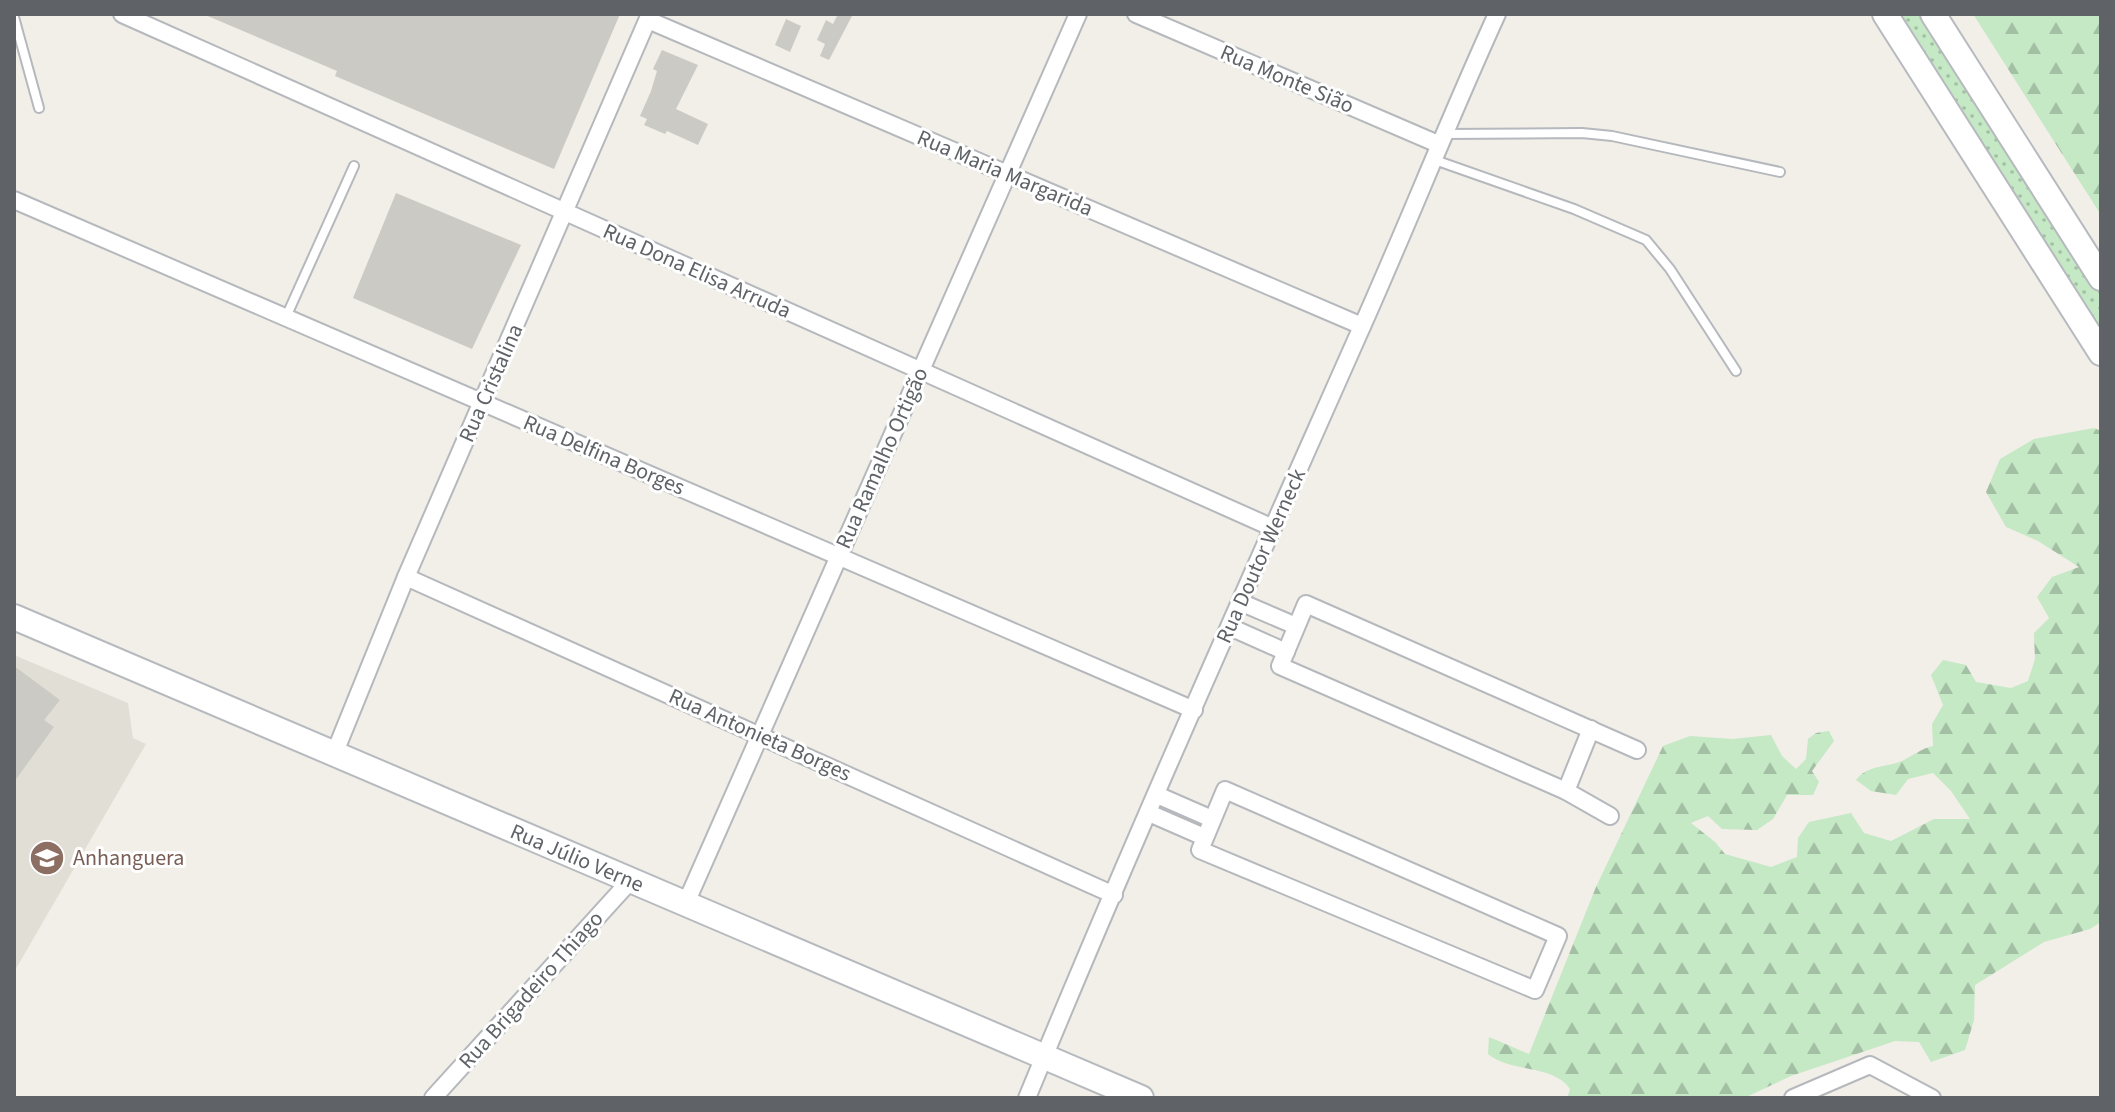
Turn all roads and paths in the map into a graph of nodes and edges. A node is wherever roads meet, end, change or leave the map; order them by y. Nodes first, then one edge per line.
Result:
1 (122, 14) edge
2 (1078, 14) edge
3 (1136, 14) edge
4 (1497, 14) edge
5 (1885, 14) edge
6 (1933, 14) edge
7 (14, 17) edge
8 (649, 17) edge
9 (39, 108) dead end
10 (1437, 146) junction
11 (354, 166) dead end
12 (1780, 172) dead end
13 (1008, 174) junction
14 (14, 200) edge
15 (565, 212) junction
16 (2101, 278) edge
17 (286, 317) junction
18 (1362, 326) junction
19 (2101, 353) edge
20 (921, 371) junction
21 (1736, 371) dead end
22 (483, 403) junction
23 (1273, 528) junction
24 (838, 557) junction
25 (406, 577) junction
26 (1240, 602) junction
27 (14, 617) edge
28 (1296, 626) junction
29 (1230, 627) junction
30 (1286, 652) junction
31 (1194, 710) junction
32 (1591, 729) junction
33 (760, 735) junction
34 (1637, 750) dead end
35 (335, 752) junction
36 (1566, 791) junction
37 (1157, 795) junction
38 (1149, 813) junction
39 (1610, 816) dead end
40 (1212, 819) junction
41 (1204, 837) junction
42 (630, 881) junction
43 (1114, 895) junction
44 (686, 903) junction
45 (1044, 1055) junction
46 (1911, 1094) edge
47 (433, 1098) edge
48 (1027, 1098) edge
49 (1141, 1098) edge
50 (1793, 1098) edge
51 (1932, 1098) edge

1 - 15 street, Rua Dona Elisa Arruda
2 - 13 street, Rua Ramalho Ortigão
3 - 10 street, Rua Monte Sião
4 - 10 street, Rua Doutor Werneck
5 - 19 street
6 - 16 street
7 - 9 lane
8 - 13 street, Rua Maria Margarida
8 - 15 street, Rua Cristalina
10 - 12 lane
10 - 18 street, Rua Doutor Werneck
10 - 21 lane
11 - 17 lane
13 - 18 street, Rua Maria Margarida
13 - 20 street, Rua Ramalho Ortigão
14 - 17 street, Rua Delfina Borges
15 - 20 street, Rua Dona Elisa Arruda
15 - 22 street, Rua Cristalina
17 - 22 street, Rua Delfina Borges
18 - 23 street, Rua Doutor Werneck
20 - 23 street, Rua Dona Elisa Arruda
20 - 24 street, Rua Ramalho Ortigão
22 - 24 street, Rua Delfina Borges
22 - 25 street, Rua Cristalina
23 - 26 street, Rua Doutor Werneck
24 - 31 street, Rua Delfina Borges
24 - 33 street, Rua Ramalho Ortigão
25 - 33 street, Rua Antonieta Borges
25 - 35 street, Rua Cristalina
26 - 28 street
26 - 29 street, Rua Doutor Werneck
27 - 35 street, Rua Júlio Verne
28 - 30 street
28 - 32 street
29 - 30 street
29 - 31 street, Rua Doutor Werneck
30 - 36 street
31 - 37 street, Rua Doutor Werneck
32 - 34 street
32 - 36 street
33 - 43 street, Rua Antonieta Borges
33 - 44 street, Rua Ramalho Ortigão
35 - 42 street, Rua Júlio Verne
36 - 39 street
37 - 38 street, Rua Doutor Werneck
37 - 40 street
38 - 41 street
38 - 43 street, Rua Doutor Werneck
40 - 41 street
40 - 41 street
42 - 44 street, Rua Júlio Verne
42 - 47 street, Rua Brigadeiro Thiago
43 - 45 street, Rua Doutor Werneck
44 - 45 street, Rua Júlio Verne
45 - 48 street, Rua Doutor Werneck
45 - 49 street, Rua Júlio Verne
46 - 50 street
46 - 51 street

